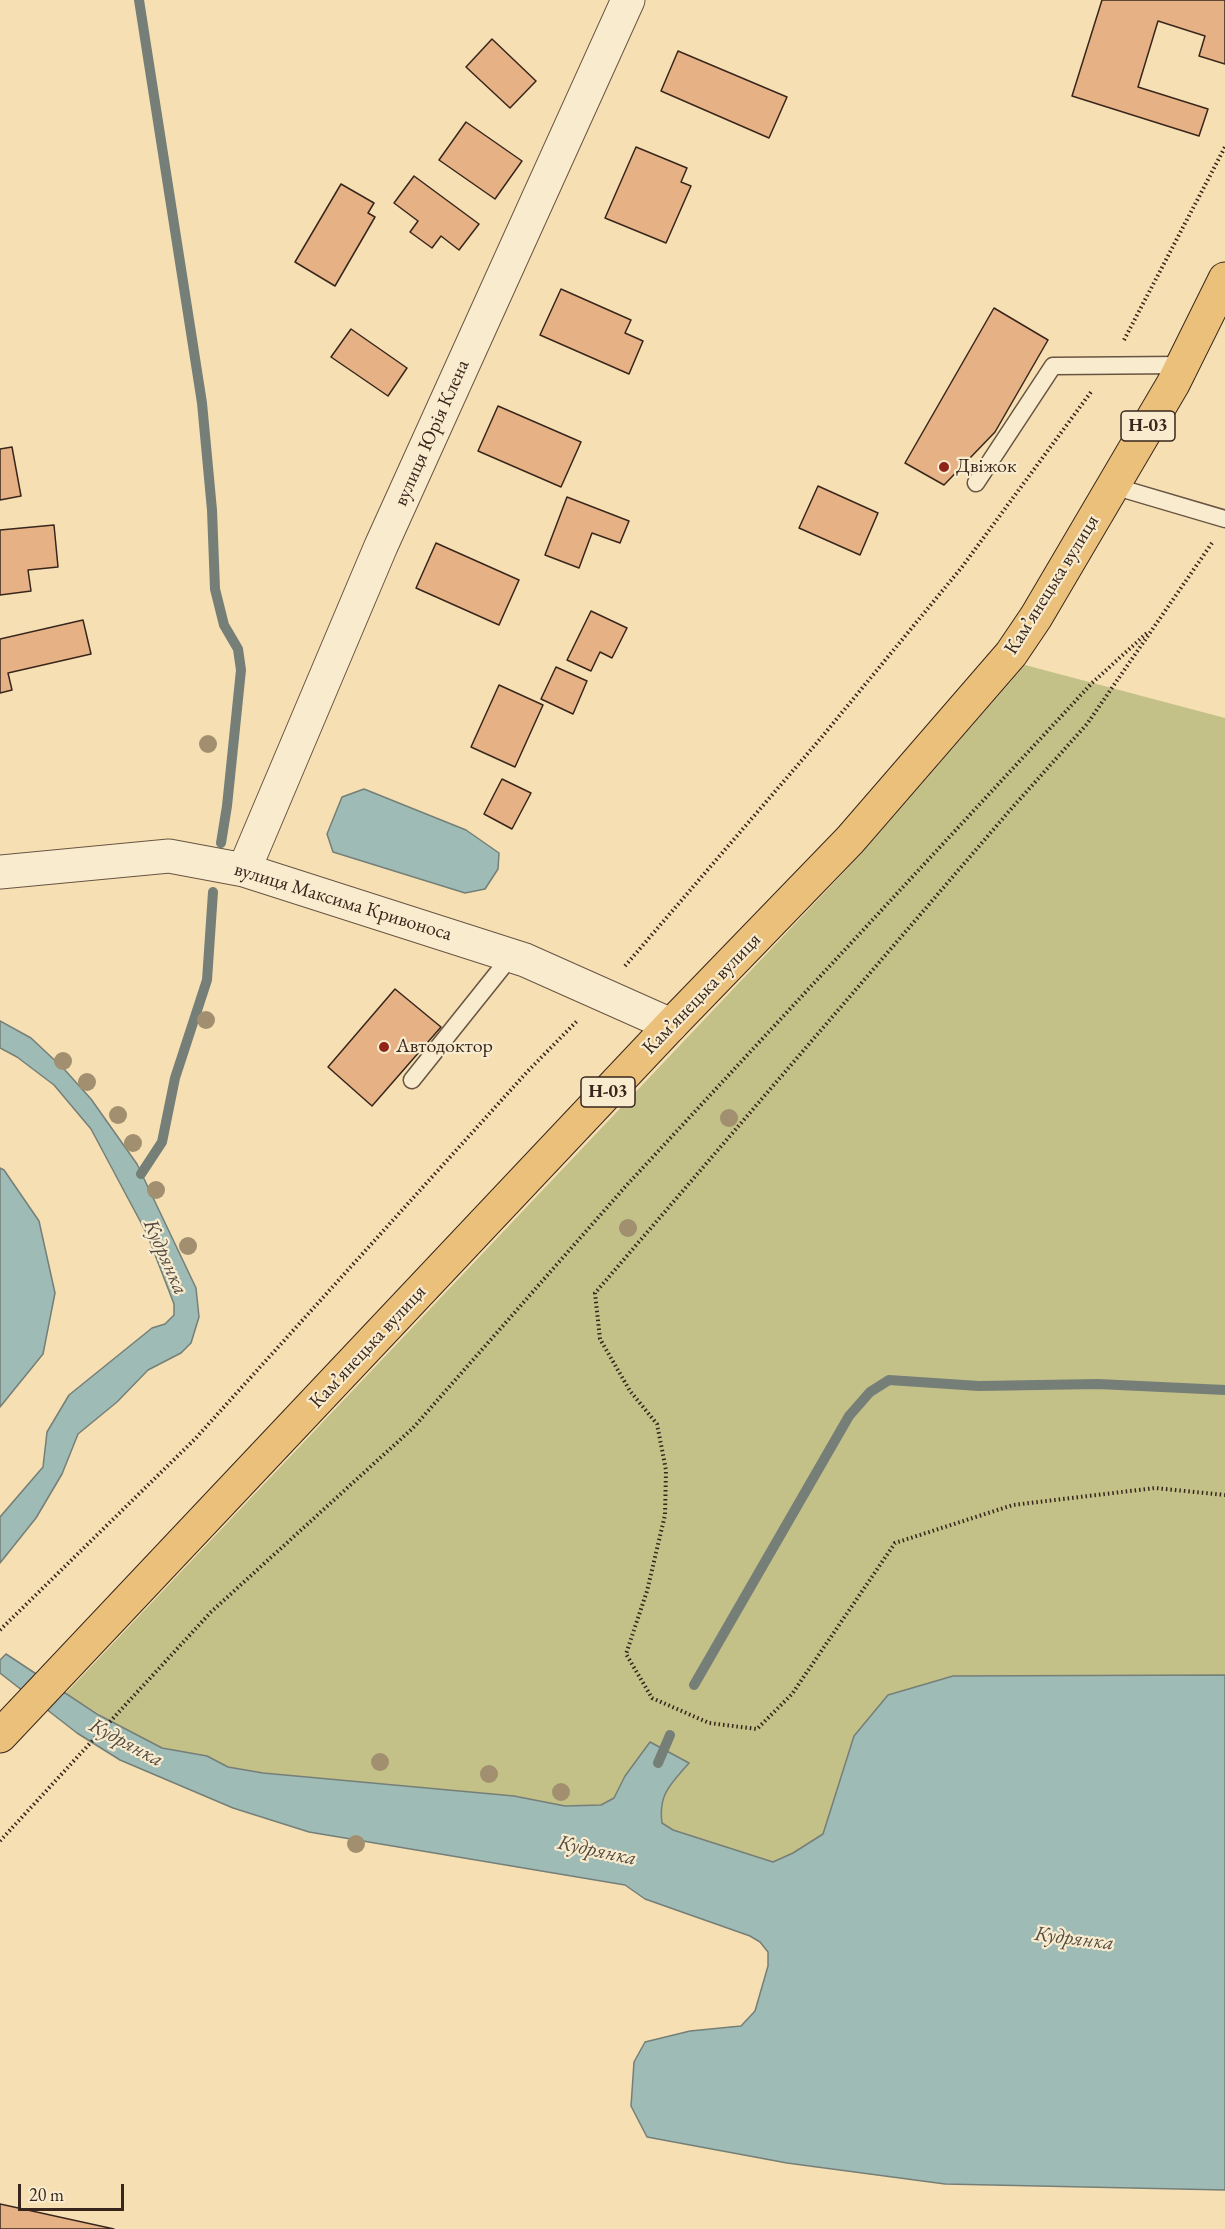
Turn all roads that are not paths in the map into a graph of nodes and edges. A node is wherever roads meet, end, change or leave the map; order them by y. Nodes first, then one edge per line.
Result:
1 (628, 0) edge
2 (1225, 279) edge
3 (1183, 365) junction
4 (976, 483) dead end
5 (1113, 486) junction
6 (1222, 526) edge
7 (244, 870) junction
8 (0, 872) edge
9 (512, 955) junction
10 (671, 1025) junction
11 (412, 1080) dead end
12 (10, 1726) edge

1 - 7 street, вулиця Юрія Клена
2 - 3 main road, Камʼянецька вулиця / Н-03
3 - 4 lane
3 - 5 main road, Камʼянецька вулиця / Н-03
5 - 6 lane
5 - 10 main road, Камʼянецька вулиця / Н-03
7 - 8 street, вулиця Максима Кривоноса
7 - 9 street, вулиця Максима Кривоноса
9 - 10 street, вулиця Максима Кривоноса
9 - 11 lane
10 - 12 main road, Камʼянецька вулиця / Н-03

